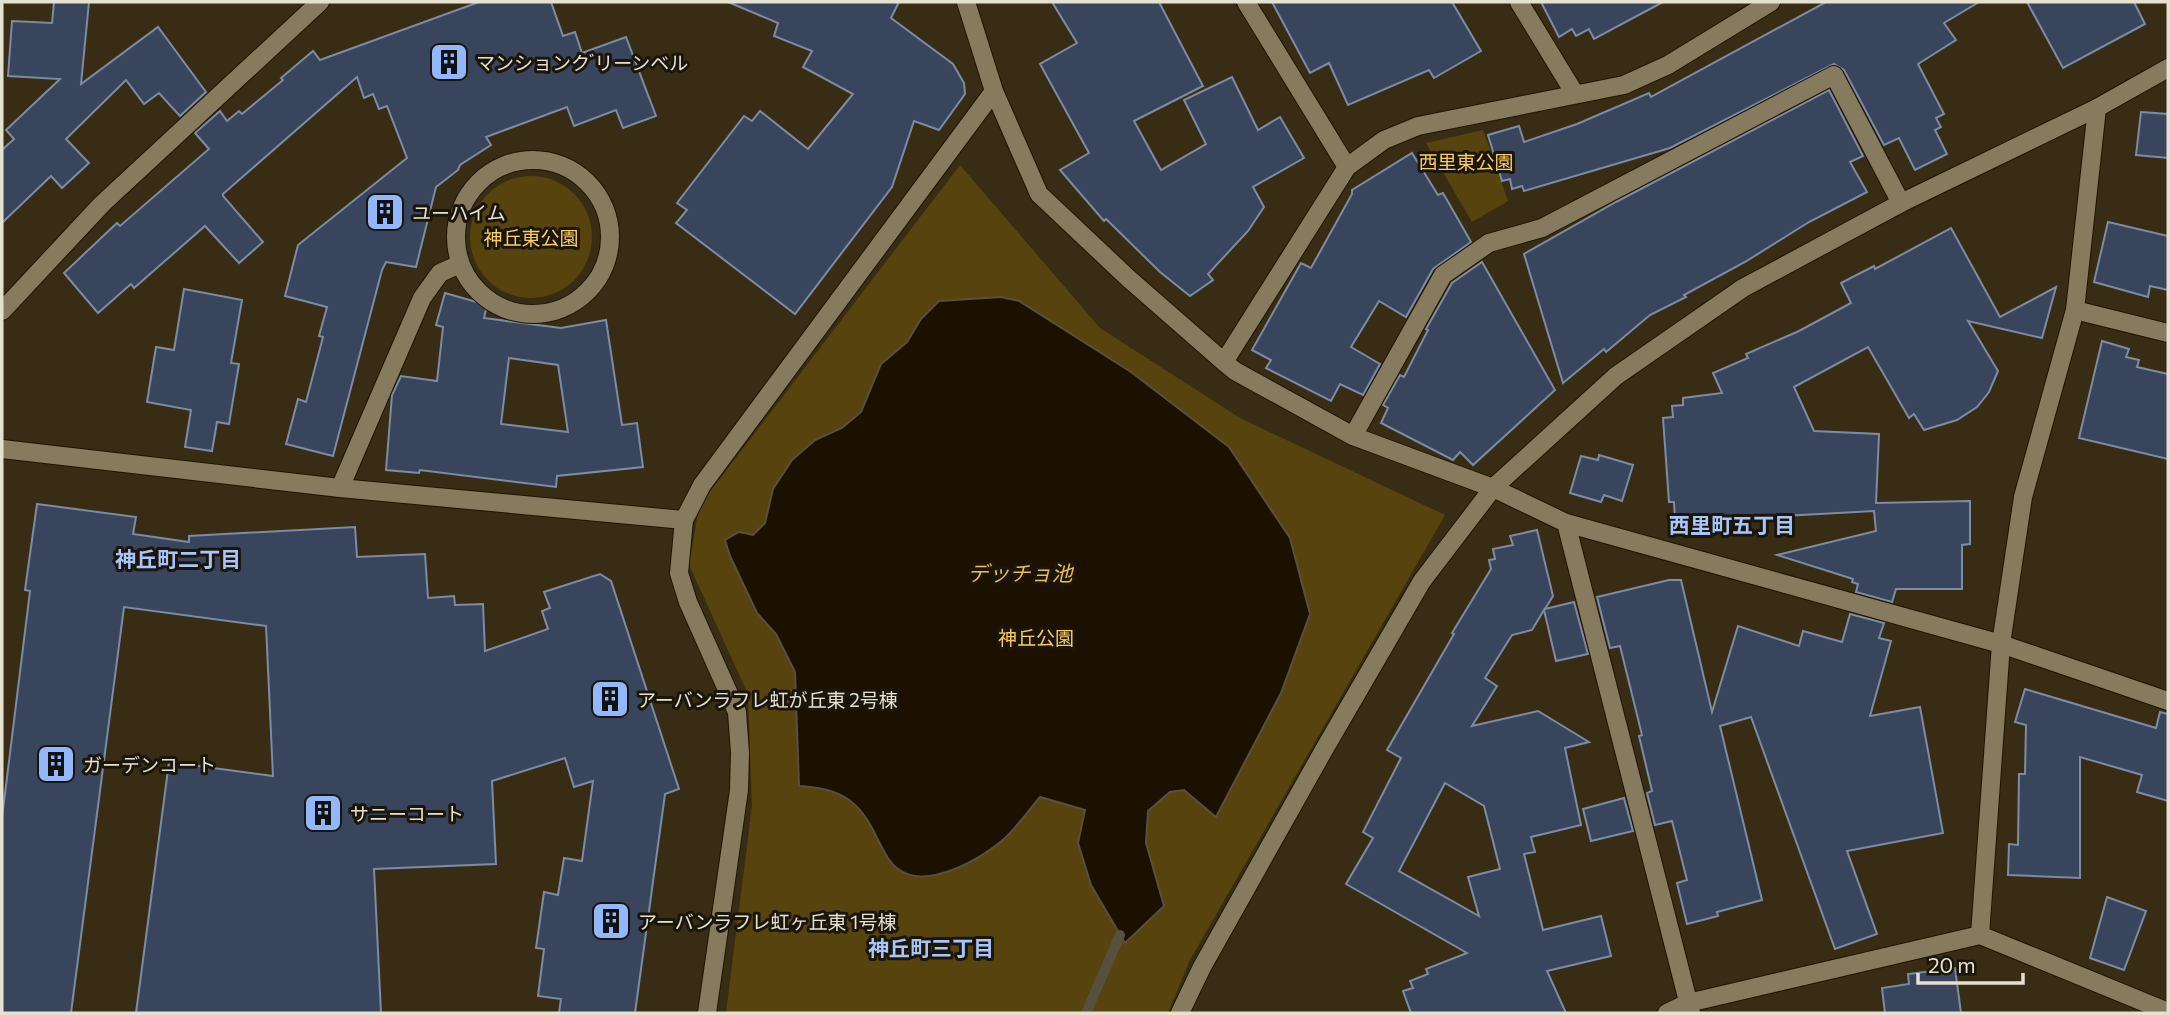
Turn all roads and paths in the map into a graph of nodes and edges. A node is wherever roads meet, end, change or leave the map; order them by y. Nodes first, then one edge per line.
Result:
1 (320, 2) edge
2 (966, 2) edge
3 (1246, 2) edge
4 (1520, 2) edge
5 (1771, 2) edge
6 (2168, 68) edge
7 (994, 91) junction
8 (1575, 94) junction
9 (2097, 108) junction
10 (1347, 167) junction
11 (1901, 203) junction
12 (460, 264) junction
13 (2075, 310) junction
14 (2, 311) edge
15 (2168, 333) edge
16 (1224, 362) junction
17 (1353, 436) junction
18 (2, 449) edge
19 (340, 488) junction
20 (1493, 488) junction
21 (684, 520) junction
22 (1566, 523) junction
23 (2001, 644) junction
24 (2168, 701) edge
25 (1980, 935) junction
26 (1689, 1008) edge
27 (2168, 1012) edge
28 (707, 1013) edge
29 (1180, 1013) edge
30 (1667, 1013) edge

1 - 14 street
2 - 7 street
3 - 10 street
4 - 8 street
5 - 8 street
6 - 9 street
7 - 16 street
7 - 21 street
8 - 10 street
9 - 11 street
9 - 13 street
10 - 16 street
11 - 17 street
11 - 20 street
12 - 12 street
12 - 19 street
13 - 15 street
13 - 23 street
16 - 17 street
17 - 20 street
18 - 19 street
19 - 21 street
20 - 22 street
20 - 29 street
21 - 28 street
22 - 23 street
22 - 26 street
23 - 24 street
23 - 25 street
25 - 26 street
25 - 27 street
26 - 30 street

